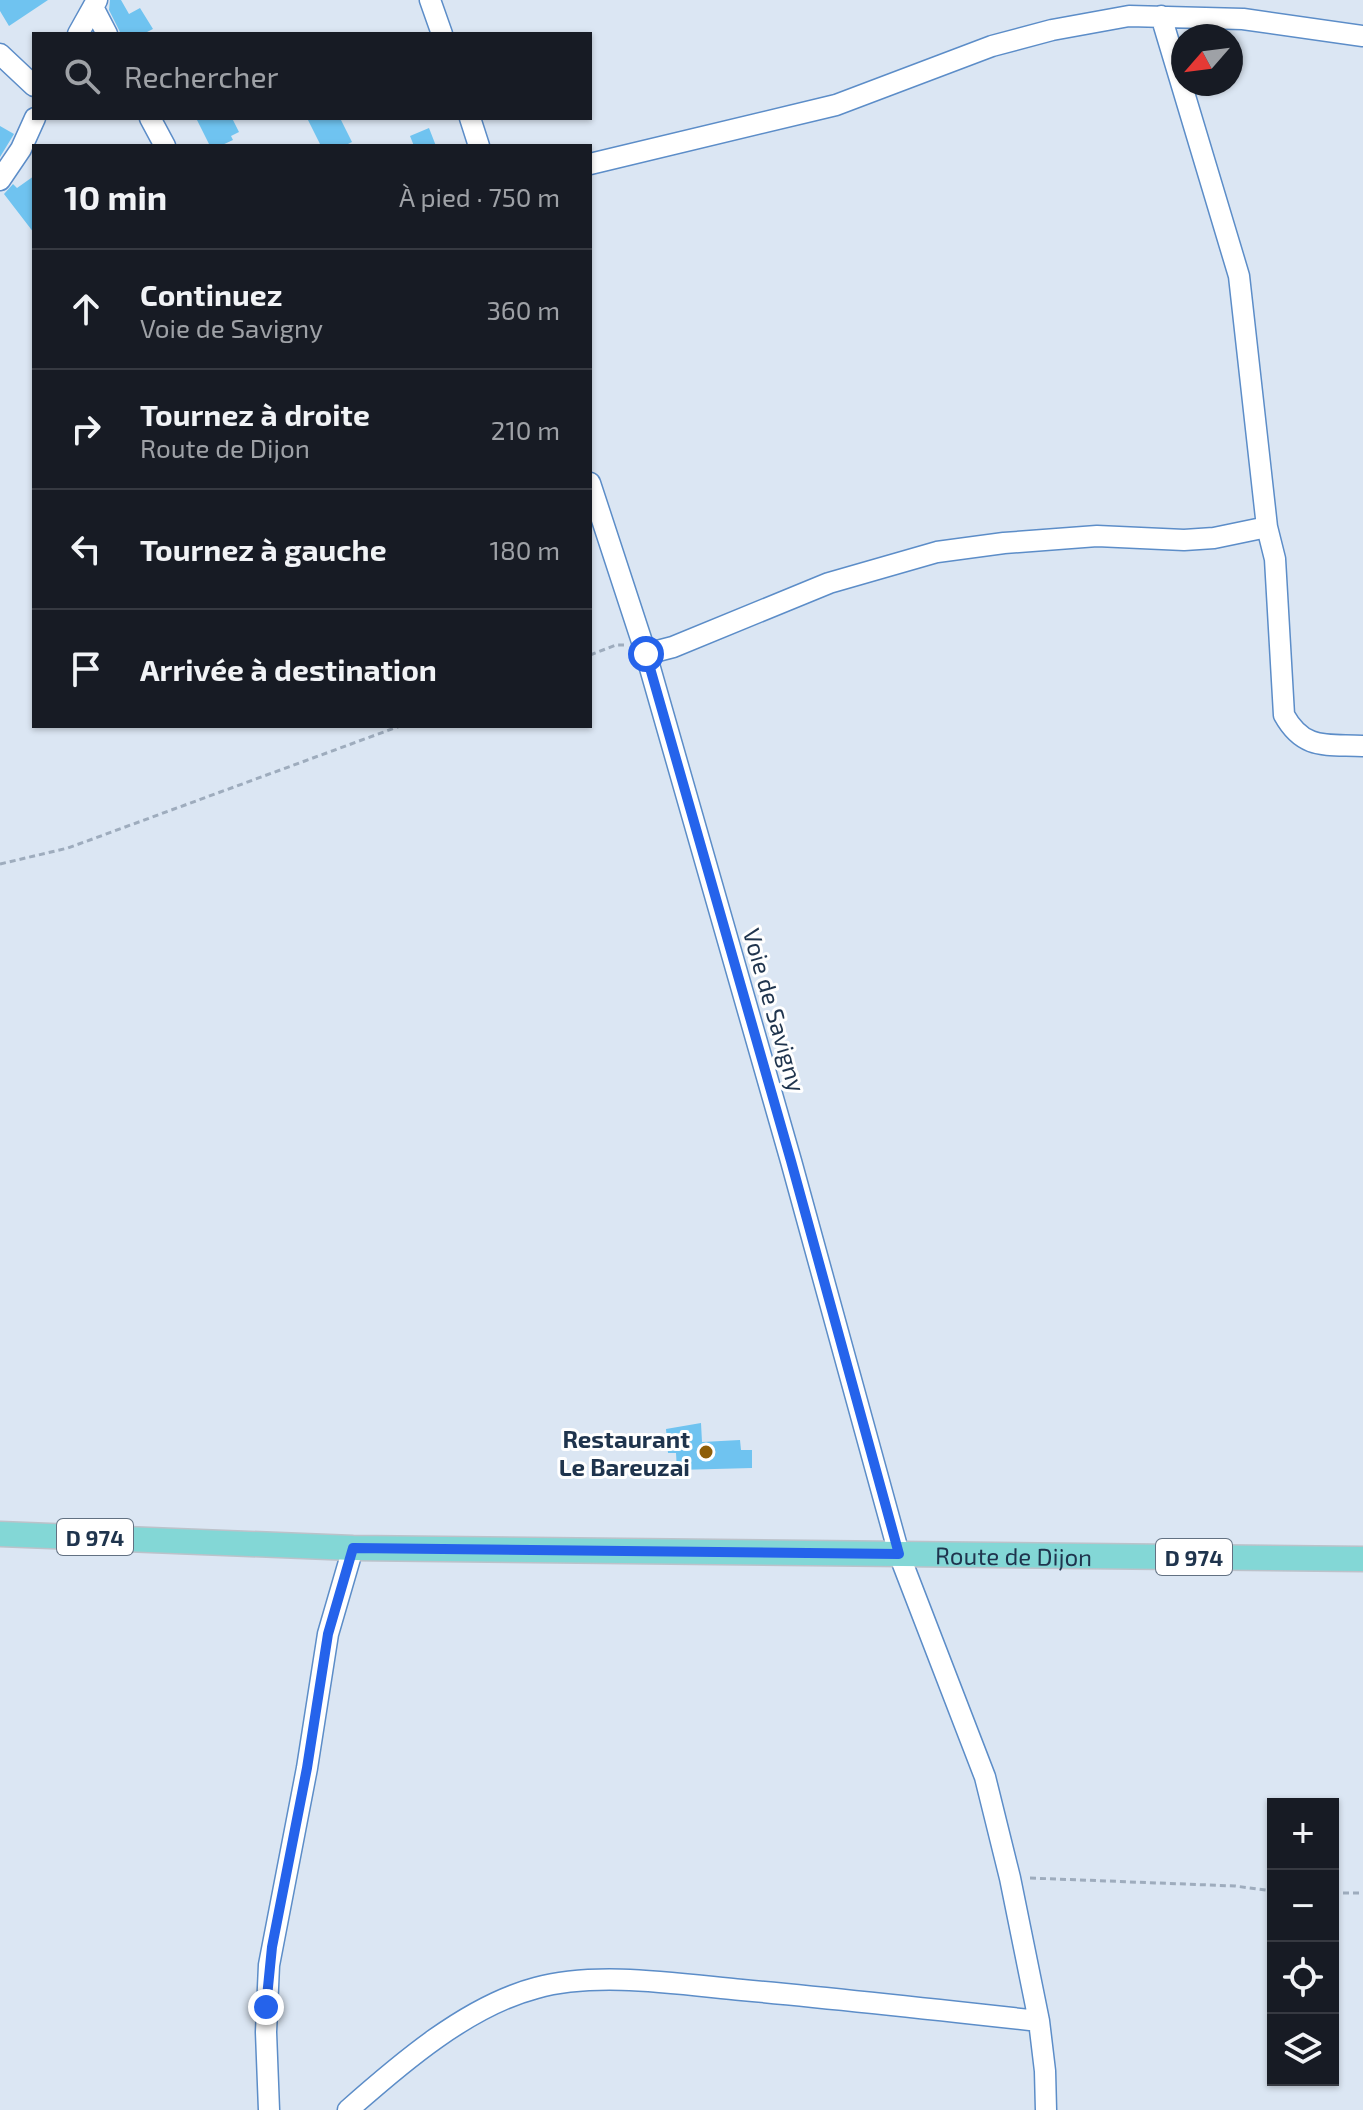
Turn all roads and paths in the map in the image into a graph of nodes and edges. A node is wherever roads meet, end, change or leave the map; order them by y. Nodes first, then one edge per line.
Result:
1 (430, 0) edge
2 (95, 3) edge
3 (1161, 16) junction
4 (79, 32) edge
5 (106, 32) edge
6 (441, 32) edge
7 (1363, 36) edge
8 (0, 54) edge
9 (32, 84) edge
10 (34, 120) edge
11 (151, 120) edge
12 (471, 120) edge
13 (164, 144) edge
14 (478, 144) edge
15 (592, 164) edge
16 (0, 180) edge
17 (592, 489) edge
18 (1267, 527) junction
19 (592, 654) edge
20 (646, 654) junction
21 (395, 728) edge
22 (1363, 746) edge
23 (0, 864) edge
24 (0, 1534) edge
25 (353, 1548) junction
26 (899, 1554) junction
27 (1363, 1559) edge
28 (1010, 1878) junction
29 (1267, 1890) edge
30 (1339, 1893) edge
31 (1363, 1893) edge
32 (1039, 2021) junction
33 (269, 2110) edge
34 (348, 2110) edge
35 (1046, 2110) edge

1 - 6 street
2 - 4 street
2 - 5 street
3 - 7 street
3 - 15 street
3 - 18 street
8 - 9 street
10 - 16 street
11 - 13 street
12 - 14 street
17 - 20 street, Voie de Savigny
18 - 20 street
18 - 22 street
19 - 20 path
20 - 26 street, Voie de Savigny
21 - 23 path
24 - 25 main road, Route de Dijon / D 974
25 - 26 main road, Route de Dijon / D 974
25 - 33 street
26 - 27 main road, Route de Dijon / D 974
26 - 28 street, Voie de Savigny
28 - 29 path
28 - 32 street, Voie de Savigny
30 - 31 path
32 - 34 street
32 - 35 street, Voie de Savigny

